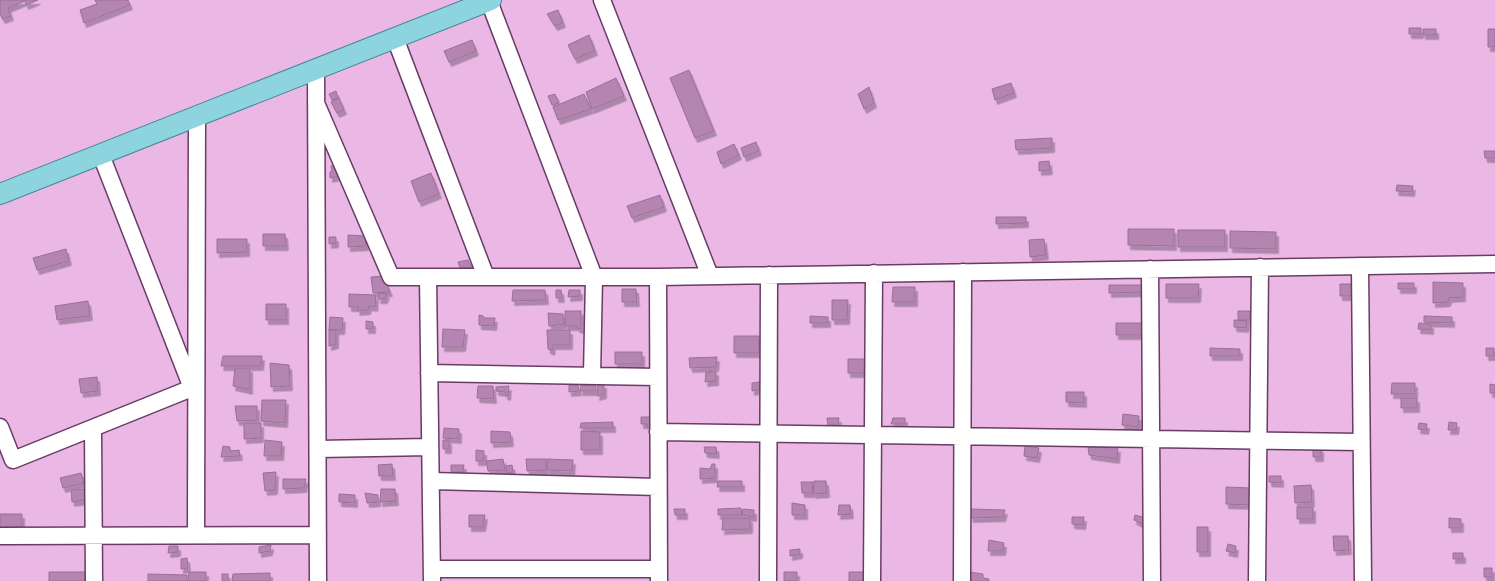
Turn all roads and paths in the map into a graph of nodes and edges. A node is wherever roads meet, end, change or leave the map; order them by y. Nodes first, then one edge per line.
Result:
1 (490, 0) edge
2 (602, 0) edge
3 (395, 38) junction
4 (316, 70) junction
5 (316, 103) junction
6 (197, 117) junction
7 (101, 154) junction
8 (0, 194) edge
9 (1495, 264) edge
10 (1360, 266) junction
11 (1260, 267) junction
12 (1150, 269) junction
13 (963, 272) junction
14 (874, 273) junction
15 (769, 275) junction
16 (710, 276) junction
17 (428, 277) junction
18 (486, 277) junction
19 (594, 277) junction
20 (658, 277) junction
21 (429, 373) junction
22 (592, 376) junction
23 (658, 377) junction
24 (0, 427) edge
25 (93, 428) junction
26 (658, 432) junction
27 (769, 434) junction
28 (873, 435) junction
29 (963, 436) junction
30 (1151, 439) junction
31 (1258, 441) junction
32 (1361, 442) junction
33 (430, 447) junction
34 (318, 449) junction
35 (430, 481) junction
36 (658, 487) junction
37 (318, 535) junction
38 (0, 536) edge
39 (93, 536) junction
40 (196, 536) junction
41 (432, 575) edge
42 (659, 575) edge
43 (94, 581) edge
44 (318, 581) edge
45 (768, 581) edge
46 (872, 581) edge
47 (962, 581) edge
48 (1152, 581) edge
49 (1257, 581) edge
50 (1362, 581) edge

1 - 3 main road
1 - 19 street
2 - 16 street
3 - 4 main road
3 - 18 street
4 - 5 street
4 - 6 main road
5 - 17 street
5 - 34 street
6 - 7 main road
6 - 40 street
7 - 8 main road
7 - 25 street
9 - 10 street
10 - 11 street
10 - 32 street
11 - 12 street
11 - 31 street
12 - 13 street
12 - 30 street
13 - 14 street
13 - 29 street
14 - 15 street
14 - 28 street
15 - 16 street
15 - 27 street
16 - 20 street
17 - 18 street
17 - 21 street
18 - 19 street
19 - 20 street
19 - 22 street
20 - 23 street
21 - 22 street
21 - 33 street
22 - 23 street
23 - 26 street
24 - 25 street
25 - 39 street
26 - 27 street
26 - 36 street
27 - 28 street
27 - 45 street
28 - 29 street
28 - 46 street
29 - 30 street
29 - 47 street
30 - 31 street
30 - 48 street
31 - 32 street
31 - 49 street
32 - 50 street
33 - 34 street
33 - 35 street
34 - 37 street
35 - 36 street
35 - 41 street
36 - 42 street
37 - 40 street
37 - 44 street
38 - 39 street
39 - 40 street
39 - 43 street
41 - 42 street

